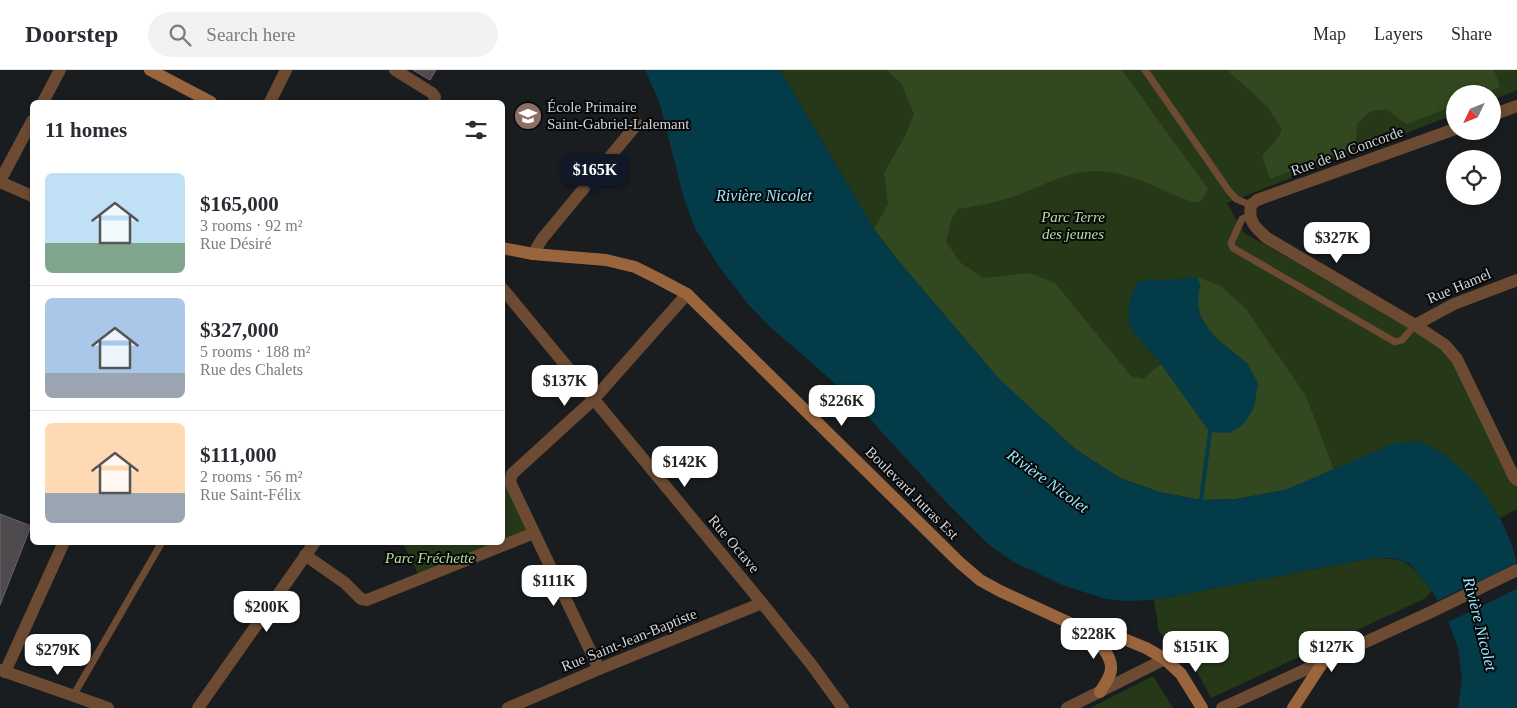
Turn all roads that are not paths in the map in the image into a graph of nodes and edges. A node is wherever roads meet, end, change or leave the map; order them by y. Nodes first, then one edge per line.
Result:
1 (60, 70) edge
2 (150, 70) edge
3 (286, 70) edge
4 (395, 70) edge
5 (1145, 70) edge
6 (43, 100) edge
7 (207, 100) edge
8 (271, 100) edge
9 (434, 100) edge
10 (1517, 106) edge
11 (1501, 112) edge
12 (637, 124) dead end
13 (30, 125) edge
14 (1446, 132) edge
15 (0, 182) edge
16 (30, 195) edge
17 (1250, 211) junction
18 (505, 249) edge
19 (534, 254) junction
20 (1517, 280) edge
21 (505, 294) edge
22 (687, 294) junction
23 (1415, 325) junction
24 (593, 400) junction
25 (1517, 480) edge
26 (534, 533) junction
27 (63, 545) edge
28 (160, 545) edge
29 (312, 545) edge
30 (504, 545) edge
31 (505, 545) edge
32 (305, 555) junction
33 (1517, 570) edge
34 (762, 604) junction
35 (1085, 630) junction
36 (1165, 659) junction
37 (1322, 662) junction
38 (599, 669) junction
39 (3, 671) edge
40 (1100, 692) junction
41 (71, 702) edge
42 (108, 708) edge
43 (198, 708) edge
44 (508, 708) edge
45 (843, 708) edge
46 (1067, 708) edge
47 (1202, 708) edge
48 (1222, 708) edge
49 (1292, 708) edge

1 - 6 street
2 - 7 main road
3 - 8 street
4 - 9 street
5 - 17 lane
10 - 11 street
12 - 19 street
13 - 15 street
14 - 17 street, Rue de la Concorde
15 - 16 street
17 - 23 street
17 - 23 lane
18 - 19 main road, Boulevard Jutras Est
19 - 22 main road, Boulevard Jutras Est
20 - 23 street, Rue Hamel
21 - 24 street, Rue Octave
22 - 24 street
22 - 35 main road, Boulevard Jutras Est
23 - 25 street
24 - 26 street
24 - 34 street, Rue Octave
26 - 31 street
26 - 38 street
27 - 39 street
28 - 41 lane
29 - 32 street
30 - 32 street
32 - 43 street
33 - 37 street
34 - 38 street, Rue Saint-Jean-Baptiste
34 - 45 street, Rue Octave
35 - 36 main road, Boulevard Jutras Est
35 - 40 main road
36 - 40 street
36 - 47 main road, Boulevard Jutras Est
37 - 48 street
37 - 49 main road
38 - 44 street, Rue Saint-Jean-Baptiste
39 - 41 street
40 - 46 street
41 - 42 street

